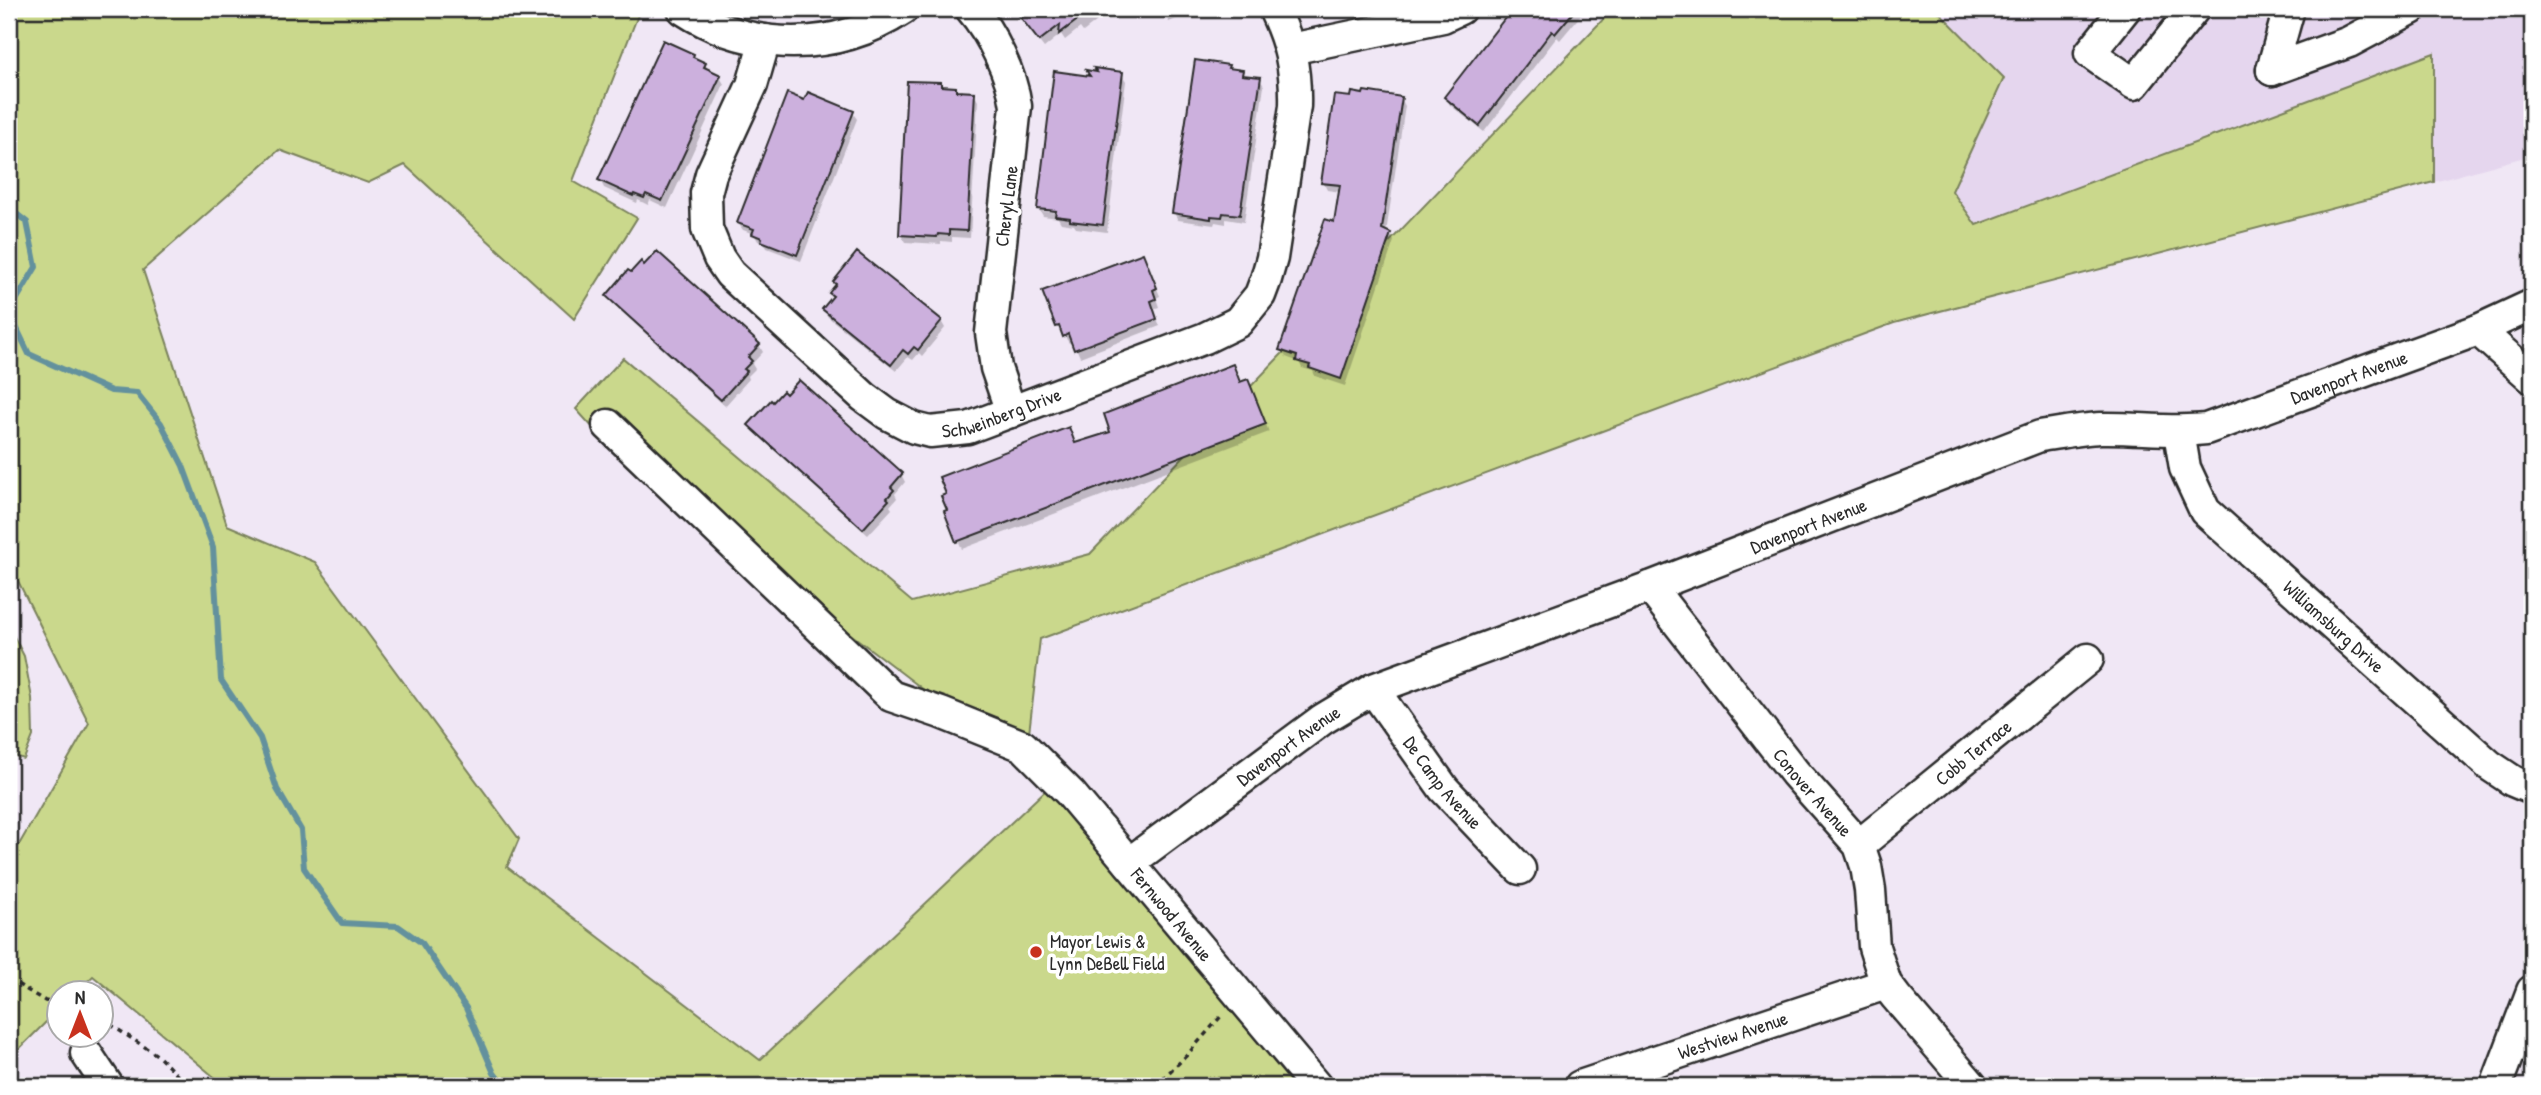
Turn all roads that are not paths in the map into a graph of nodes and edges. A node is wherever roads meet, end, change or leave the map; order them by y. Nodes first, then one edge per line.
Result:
1 (683, 9) edge
2 (903, 9) edge
3 (971, 9) edge
4 (1274, 9) edge
5 (1460, 9) edge
6 (2125, 9) edge
7 (2194, 9) edge
8 (2289, 9) edge
9 (2411, 9) edge
10 (1388, 19) edge
11 (765, 40) junction
12 (1291, 49) junction
13 (2532, 305) edge
14 (2478, 330) junction
15 (2532, 378) edge
16 (1011, 412) junction
17 (608, 425) dead end
18 (2179, 432) junction
19 (1650, 587) junction
20 (2088, 659) dead end
21 (1373, 690) junction
22 (2532, 789) edge
23 (1859, 845) junction
24 (1129, 863) junction
25 (1520, 869) dead end
26 (1886, 984) junction
27 (2532, 990) edge
28 (86, 1053) dead end
29 (108, 1086) edge
30 (1316, 1086) edge
31 (1580, 1086) edge
32 (1972, 1086) edge
33 (2496, 1086) edge

1 - 11 street
2 - 11 street
3 - 16 street, Cheryl Lane
4 - 12 street, Schweinberg Drive
5 - 10 street
6 - 7 street
8 - 9 street
10 - 12 street
11 - 16 street, Schweinberg Drive
12 - 16 street, Schweinberg Drive
13 - 14 street, Davenport Avenue
14 - 15 street
14 - 18 street, Davenport Avenue
17 - 24 street, Fernwood Avenue
18 - 19 street, Davenport Avenue
18 - 22 street, Williamsburg Drive
19 - 21 street, Davenport Avenue
19 - 23 street, Conover Avenue
20 - 23 street, Cobb Terrace
21 - 24 street, Davenport Avenue
21 - 25 street, De Camp Avenue
23 - 26 street, Conover Avenue
24 - 30 street, Fernwood Avenue
26 - 31 street, Westview Avenue
26 - 32 street, Conover Avenue
27 - 33 street
28 - 29 street

